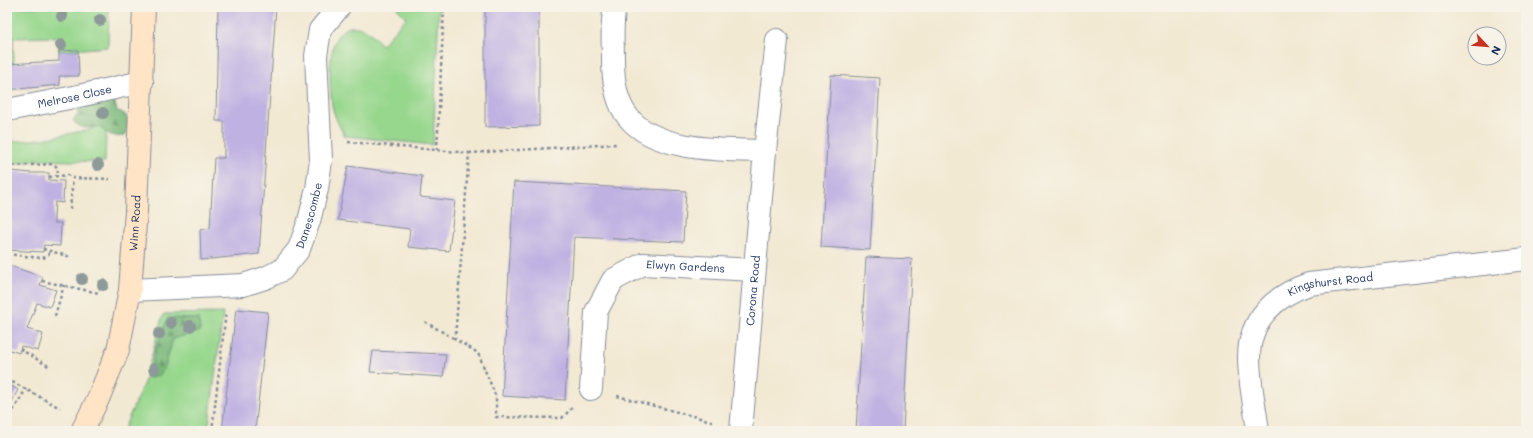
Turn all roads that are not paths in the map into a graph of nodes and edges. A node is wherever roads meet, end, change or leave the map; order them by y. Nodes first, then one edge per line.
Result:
1 (144, 7) edge
2 (339, 7) edge
3 (615, 7) edge
4 (777, 40) dead end
5 (142, 82) junction
6 (7, 110) edge
7 (765, 151) junction
8 (1526, 259) edge
9 (754, 270) junction
10 (130, 290) junction
11 (591, 389) road end
12 (740, 430) edge
13 (82, 431) edge
14 (1258, 431) edge

1 - 5 street, Winn Road
2 - 10 street, Danescombe
3 - 7 street
4 - 7 street, Corona Road
5 - 6 street, Melrose Close
5 - 10 street, Winn Road
7 - 9 street, Corona Road
8 - 14 street, Kingshurst Road
9 - 11 street, Elwyn Gardens
9 - 12 street, Corona Road
10 - 13 street, Winn Road

